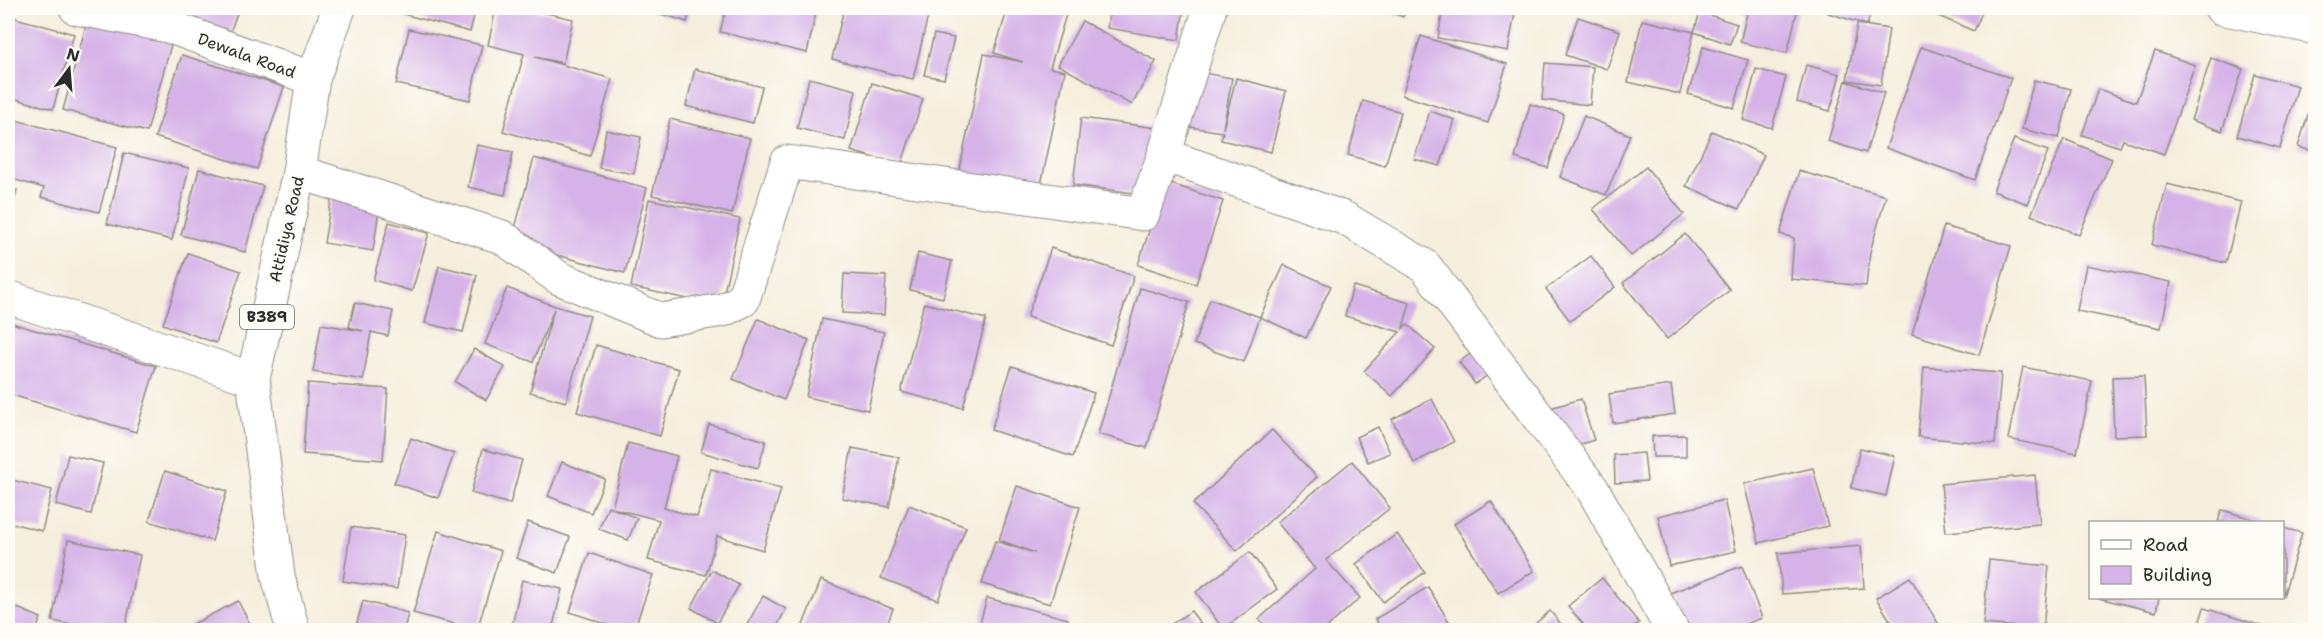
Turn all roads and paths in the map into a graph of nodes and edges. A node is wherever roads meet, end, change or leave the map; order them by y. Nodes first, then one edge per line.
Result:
1 (76, 8) edge
2 (339, 8) edge
3 (1210, 8) edge
4 (2221, 8) edge
5 (2316, 28) edge
6 (313, 79) junction
7 (1164, 154) junction
8 (299, 172) junction
9 (8, 297) edge
10 (252, 379) junction
11 (293, 630) edge
12 (1672, 630) edge

1 - 6 street, Dewala Road
2 - 6 street, Attidiya Road / B389
3 - 7 street
4 - 5 street
6 - 8 street, Attidiya Road / B389
7 - 8 street
7 - 12 street
8 - 10 street, Attidiya Road / B389
9 - 10 street
10 - 11 street, Attidiya Road / B389

